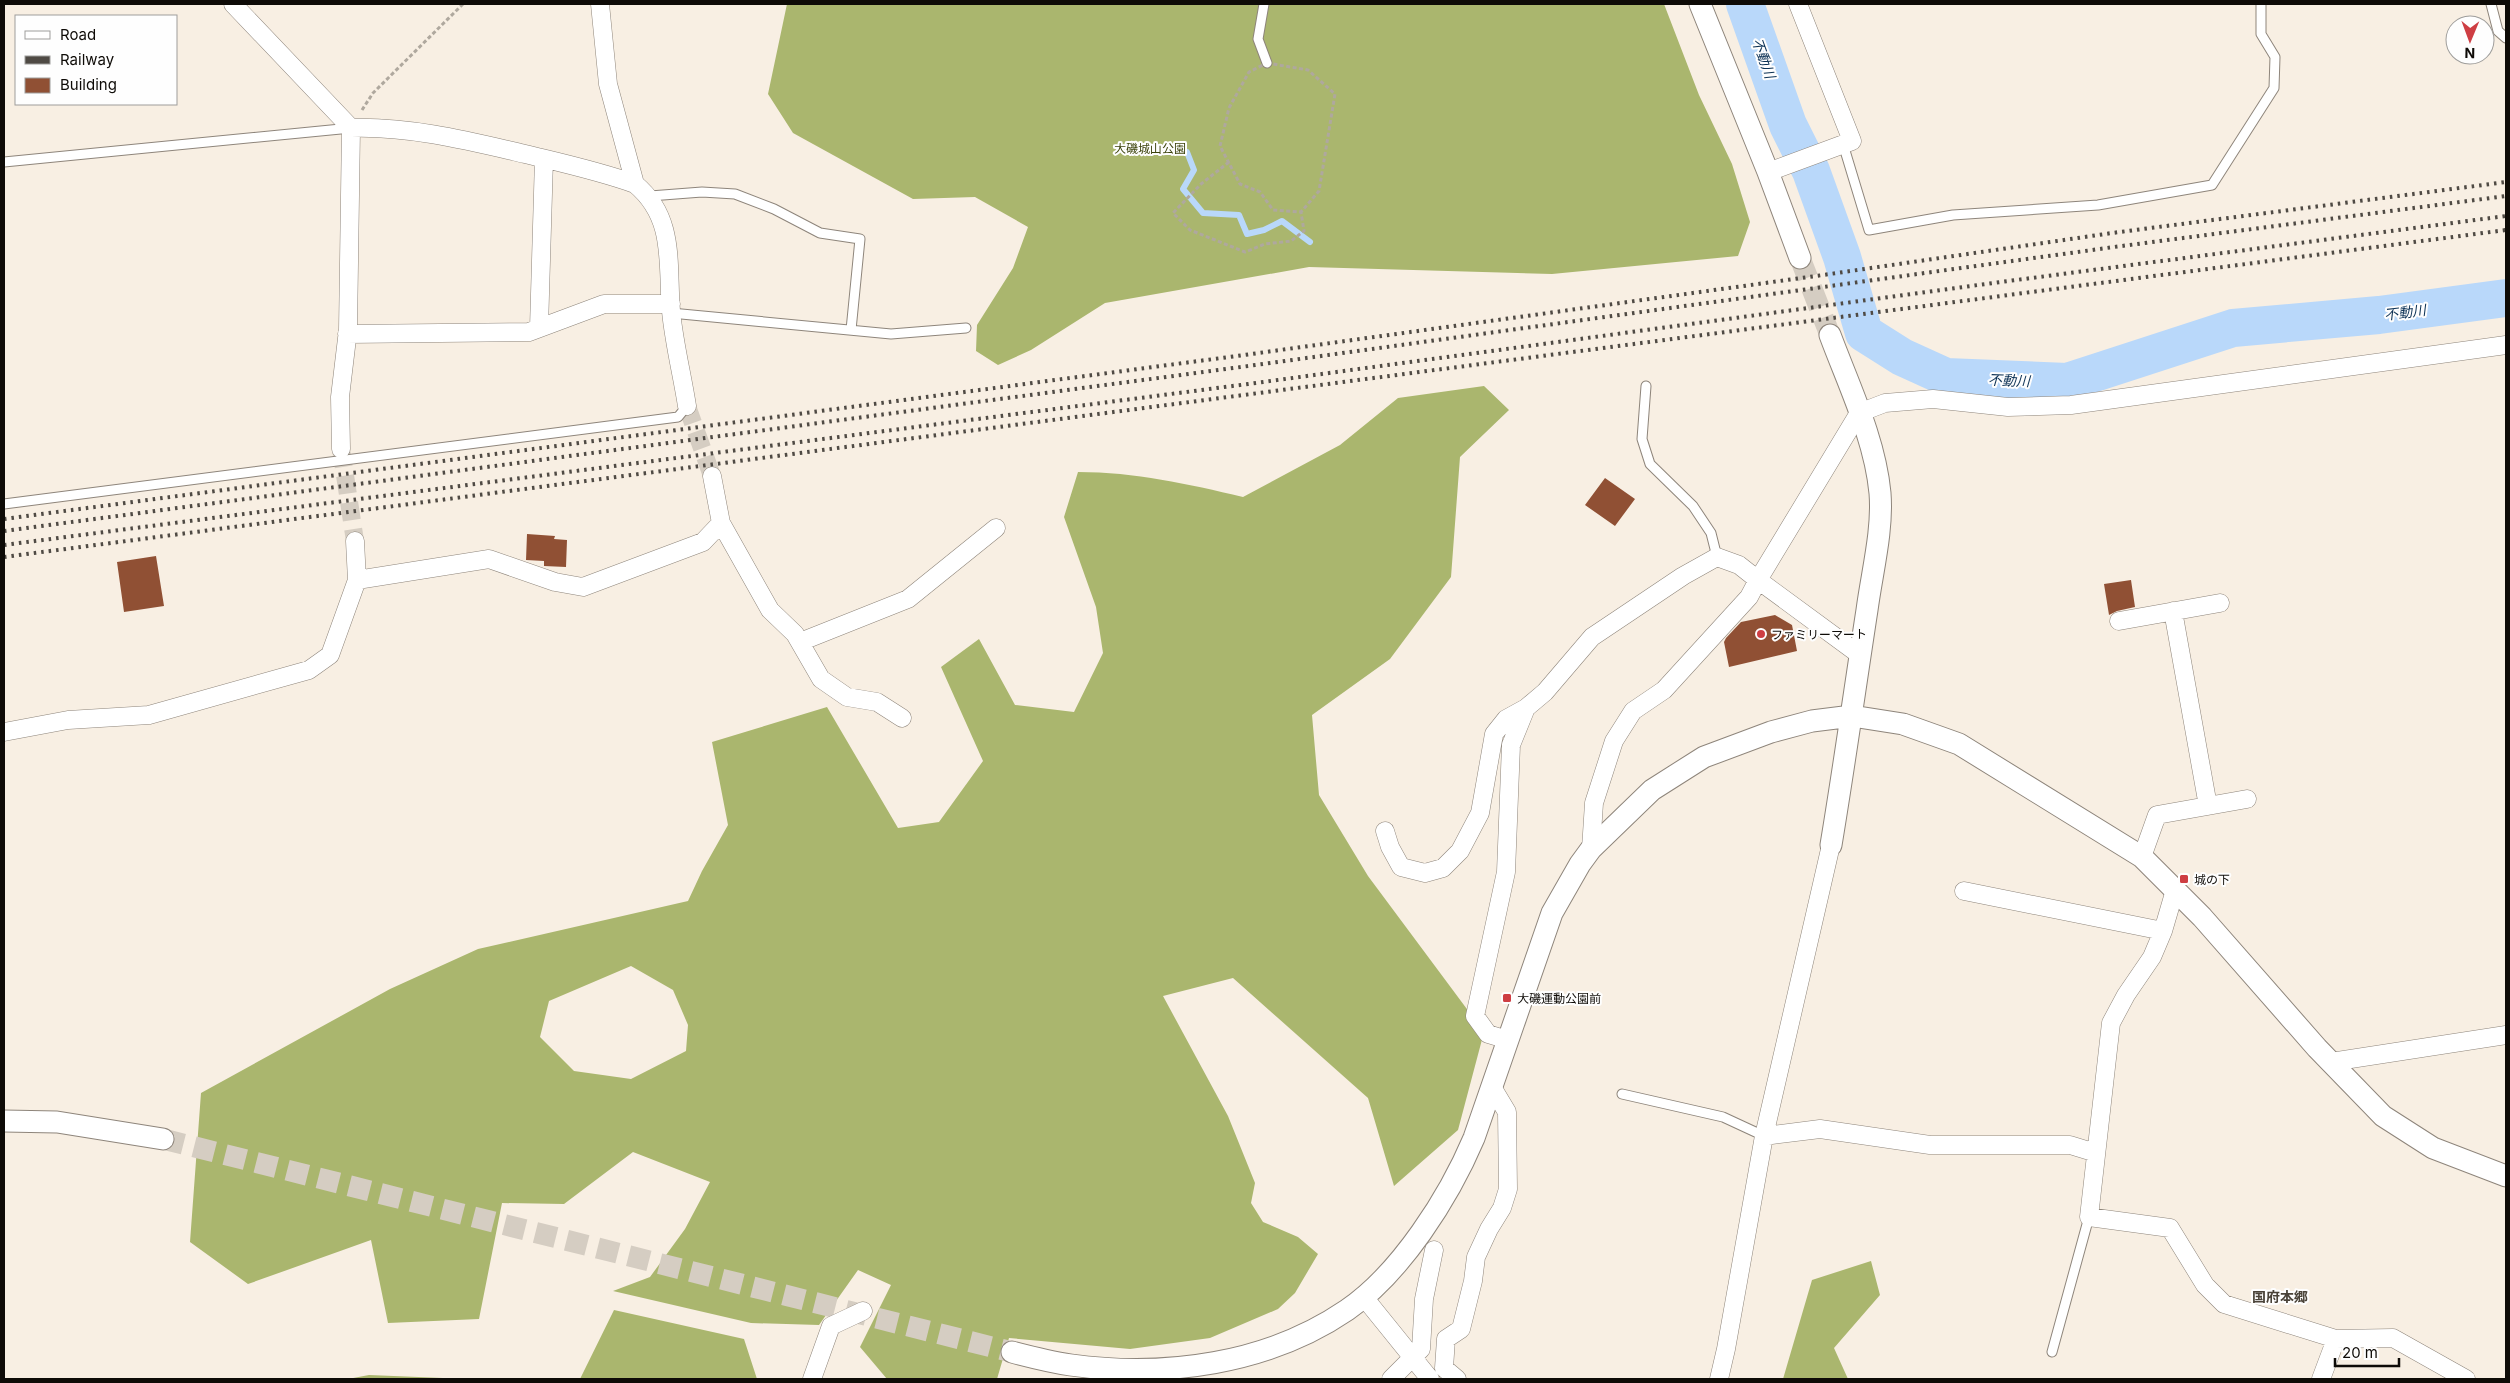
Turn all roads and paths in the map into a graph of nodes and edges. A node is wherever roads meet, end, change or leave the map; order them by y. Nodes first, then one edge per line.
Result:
1 (233, 4) edge
2 (463, 4) edge
3 (600, 4) edge
4 (1264, 4) edge
5 (1700, 4) edge
6 (1798, 4) edge
7 (2262, 4) edge
8 (2491, 4) edge
9 (2506, 38) edge
10 (1267, 63) junction
11 (351, 128) junction
12 (1843, 144) junction
13 (544, 159) junction
14 (4, 162) edge
15 (1229, 162) junction
16 (1774, 170) junction
17 (635, 184) junction
18 (650, 196) junction
19 (1301, 212) junction
20 (1800, 258) tunnel mouth
21 (671, 308) junction
22 (539, 328) junction
23 (966, 328) dead end
24 (851, 330) junction
25 (348, 334) junction
26 (1830, 335) tunnel mouth
27 (2506, 345) edge
28 (1646, 386) dead end
29 (687, 406) joint
30 (1859, 413) junction
31 (337, 455) junction
32 (712, 476) tunnel mouth
33 (4, 504) edge
34 (721, 522) junction
35 (996, 528) dead end
36 (355, 541) tunnel mouth
37 (1717, 558) junction
38 (357, 580) junction
39 (1758, 580) junction
40 (2220, 603) dead end
41 (2173, 611) junction
42 (2119, 621) dead end
43 (800, 642) junction
44 (1860, 655) junction
45 (1526, 708) junction
46 (1852, 716) junction
47 (902, 718) dead end
48 (4, 732) edge
49 (2247, 798) dead end
50 (2208, 806) junction
51 (1385, 831) dead end
52 (1831, 845) joint
53 (1591, 849) junction
54 (2142, 857) junction
55 (2175, 890) junction
56 (1964, 891) dead end
57 (2163, 931) junction
58 (2506, 1035) edge
59 (1508, 1040) junction
60 (2331, 1062) junction
61 (1492, 1087) junction
62 (1622, 1094) dead end
63 (4, 1121) edge
64 (1764, 1136) junction
65 (163, 1139) tunnel mouth
66 (2096, 1153) junction
67 (2506, 1176) edge
68 (2089, 1217) junction
69 (1434, 1250) dead end
70 (1363, 1296) junction
71 (863, 1311) dead end
72 (2336, 1339) junction
73 (1012, 1352) tunnel mouth
74 (2052, 1352) dead end
75 (1413, 1358) junction
76 (812, 1379) edge
77 (1391, 1379) edge
78 (1430, 1379) edge
79 (1457, 1379) edge
80 (1719, 1379) edge
81 (2321, 1379) edge
82 (2466, 1379) edge

1 - 11 street
2 - 11 path
3 - 17 street
4 - 10 lane
5 - 16 street
6 - 12 street
7 - 12 lane
8 - 9 lane
10 - 15 path
10 - 19 path
11 - 13 street
11 - 14 lane
11 - 25 street
12 - 16 street
13 - 17 street
13 - 22 street
15 - 19 path
15 - 19 path
16 - 20 street
17 - 18 street
18 - 21 street
18 - 24 lane
21 - 22 street
21 - 24 lane
21 - 29 street
22 - 25 street
23 - 24 lane
25 - 31 street
26 - 30 street
27 - 30 street
28 - 37 lane
29 - 31 lane
30 - 39 street
30 - 44 street
31 - 33 lane
32 - 34 street
34 - 38 street
34 - 43 street
35 - 43 street
36 - 38 street
37 - 39 street
37 - 45 street
38 - 48 street
39 - 44 street
39 - 53 street
40 - 41 street
41 - 42 street
41 - 50 street
43 - 47 street
44 - 46 street
45 - 51 street
45 - 59 street
46 - 52 street
46 - 53 street
46 - 54 street
49 - 50 street
50 - 54 street
52 - 64 street
53 - 59 street
54 - 55 street
55 - 57 street
55 - 60 street
56 - 57 street
57 - 66 street
58 - 60 street
59 - 61 street
60 - 67 street
61 - 70 street
61 - 79 street
62 - 64 lane
63 - 65 street
64 - 66 street
64 - 80 street
66 - 68 street
68 - 72 street
68 - 74 lane
69 - 75 street
70 - 73 street
70 - 75 street
71 - 76 street
72 - 81 street
72 - 82 street
75 - 77 street
75 - 78 street

